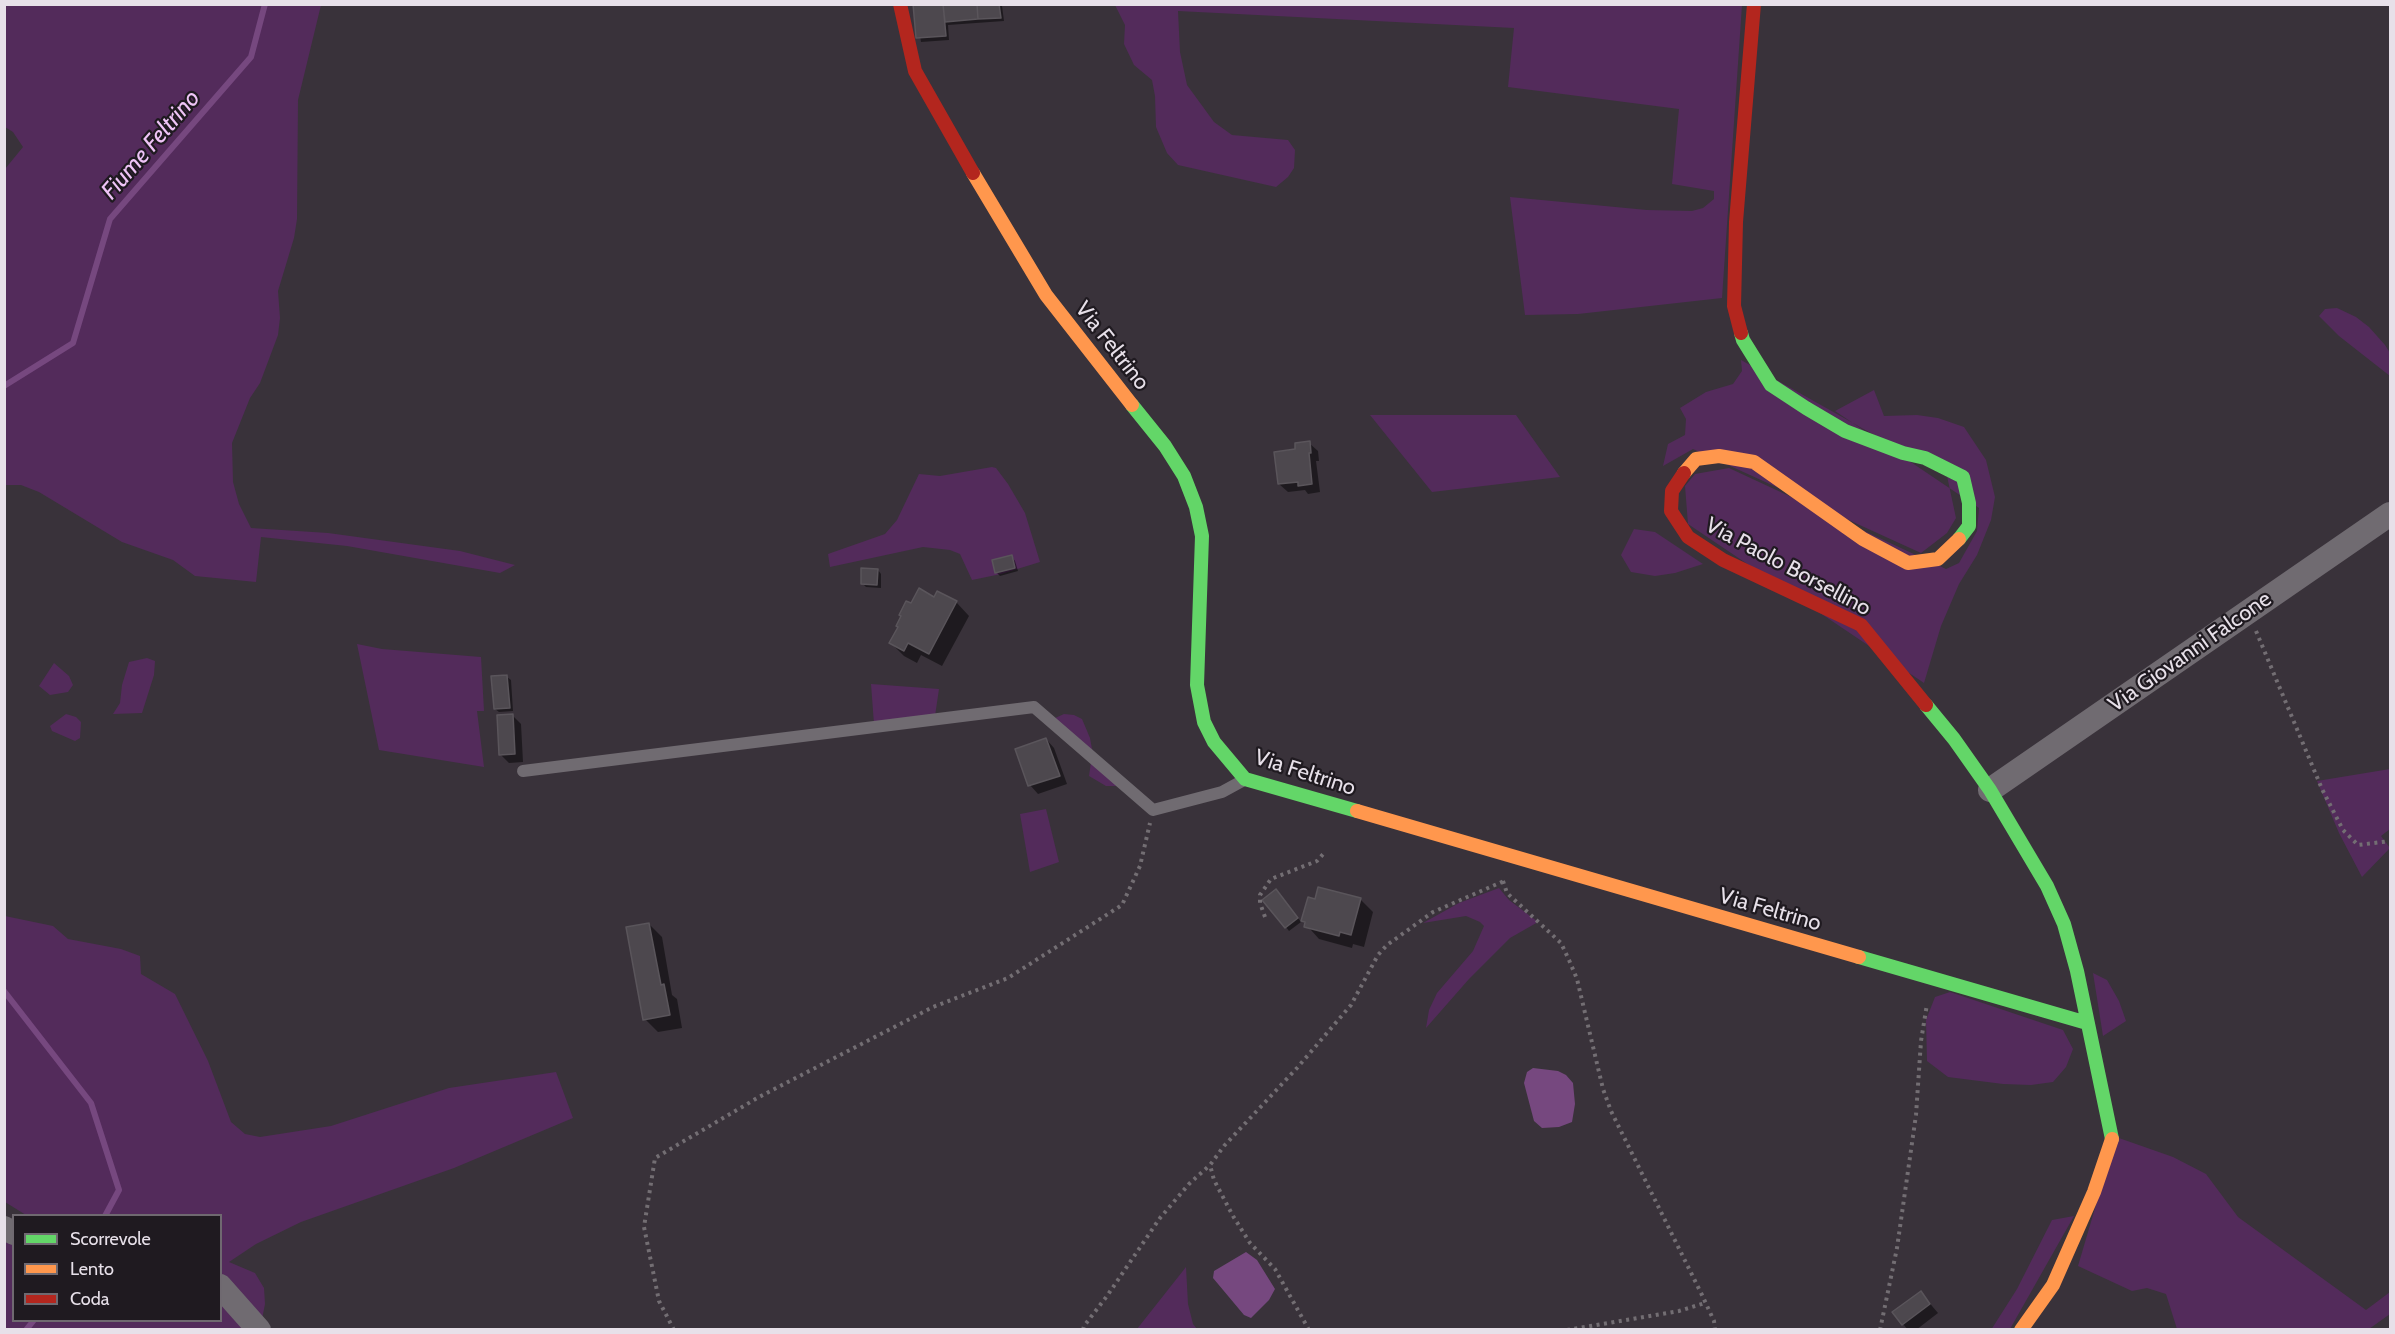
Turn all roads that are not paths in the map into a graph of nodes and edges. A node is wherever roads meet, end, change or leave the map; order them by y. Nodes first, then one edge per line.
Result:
1 (900, 4) edge
2 (1754, 4) edge
3 (2391, 514) edge
4 (522, 771) dead end
5 (1245, 779) junction
6 (1990, 790) junction
7 (2087, 1023) junction
8 (222, 1288) edge
9 (259, 1329) edge
10 (2021, 1329) edge

1 - 5 street, Via Feltrino
2 - 6 street, Via Paolo Borsellino
3 - 6 street, Via Giovanni Falcone
4 - 5 lane
5 - 7 street, Via Feltrino
6 - 7 street, Via Paolo Borsellino
7 - 10 street, Via Paolo Borsellino
8 - 9 street

